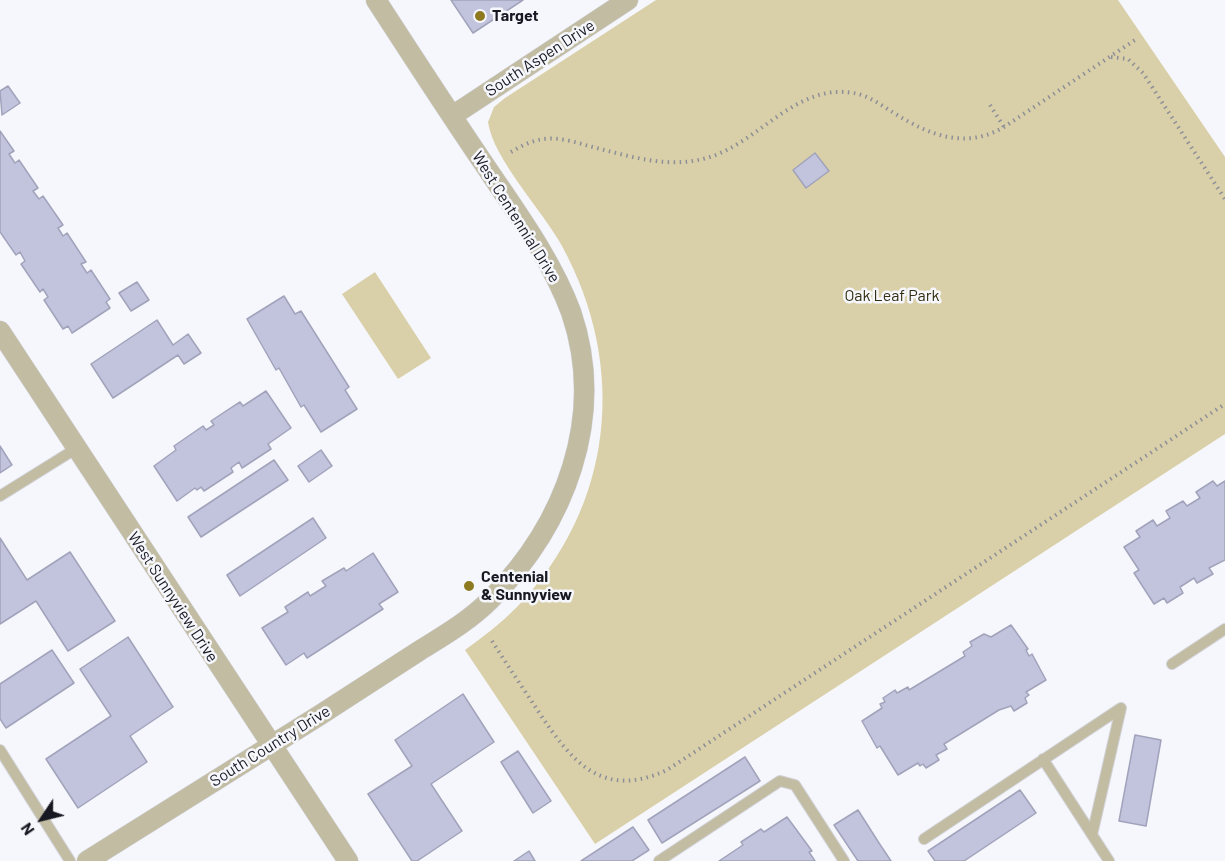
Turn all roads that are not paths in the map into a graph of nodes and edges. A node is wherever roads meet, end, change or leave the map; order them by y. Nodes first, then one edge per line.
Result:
1 (376, 0) edge
2 (628, 0) edge
3 (452, 116) junction
4 (0, 332) edge
5 (76, 448) junction
6 (0, 496) edge
7 (1225, 629) edge
8 (452, 630) joint
9 (1172, 664) dead end
10 (271, 746) junction
11 (0, 750) edge
12 (1043, 759) junction
13 (1092, 835) junction
14 (924, 839) dead end
15 (70, 861) edge
16 (87, 861) edge
17 (348, 861) edge
18 (659, 861) edge
19 (844, 861) edge
20 (1109, 861) edge

1 - 3 street, West Centennial Drive
2 - 3 street, South Aspen Drive
3 - 8 street, West Centennial Drive
4 - 5 street, West Sunnyview Drive
5 - 6 lane
5 - 10 street, West Sunnyview Drive
7 - 9 lane
8 - 10 street, South Country Drive
10 - 16 street, South Country Drive
10 - 17 street, West Sunnyview Drive
11 - 15 lane
12 - 13 lane
12 - 13 lane
12 - 14 lane
13 - 20 lane
18 - 19 lane

